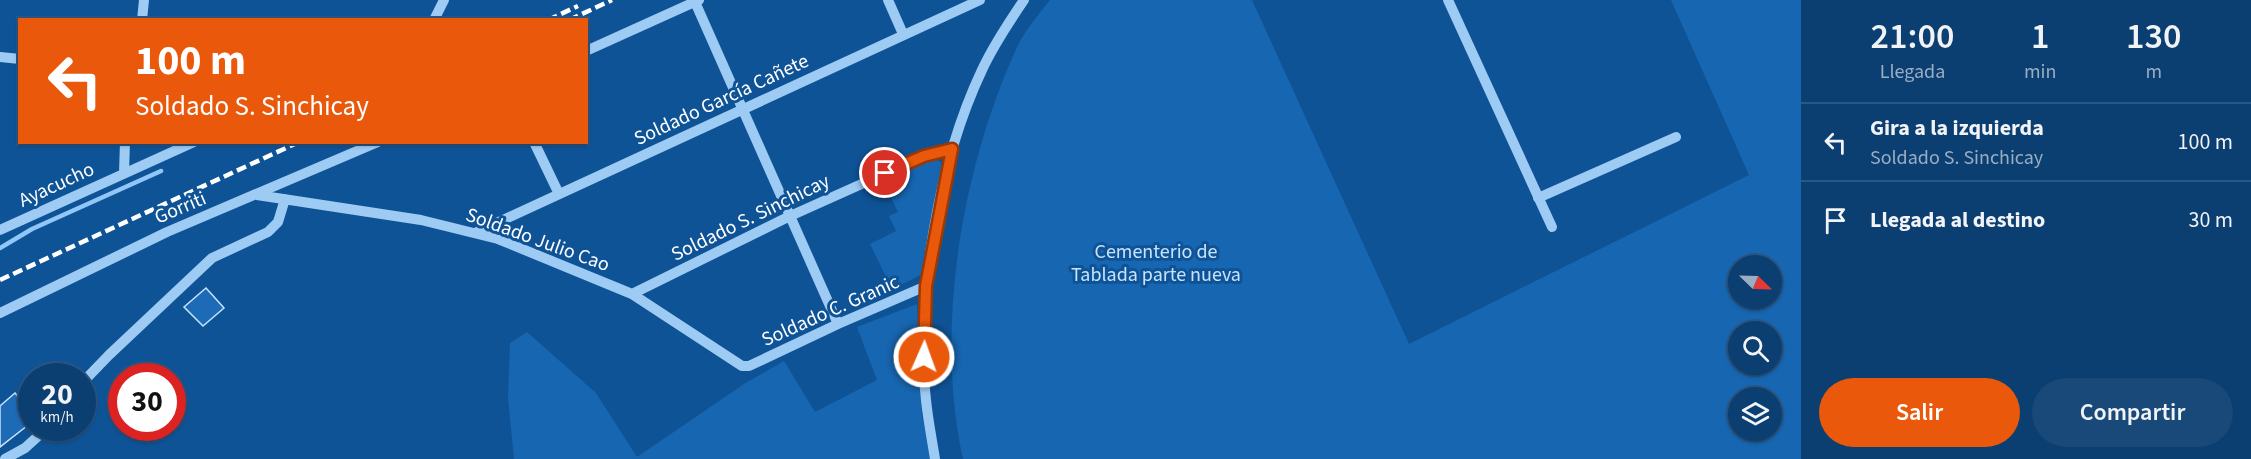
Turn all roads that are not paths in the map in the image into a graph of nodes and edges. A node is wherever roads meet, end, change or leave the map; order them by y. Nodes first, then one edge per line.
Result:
1 (144, 0) edge
2 (444, 0) edge
3 (888, 0) edge
4 (980, 0) edge
5 (1024, 0) edge
6 (1448, 0) edge
7 (697, 1) edge
8 (142, 18) edge
9 (435, 18) edge
10 (903, 34) junction
11 (588, 50) edge
12 (0, 57) edge
13 (18, 59) edge
14 (742, 110) junction
15 (1676, 137) dead end
16 (125, 144) edge
17 (189, 144) edge
18 (373, 144) edge
19 (535, 144) edge
20 (952, 149) junction
21 (124, 173) junction
22 (559, 194) junction
23 (257, 195) junction
24 (1538, 198) junction
25 (285, 200) junction
26 (788, 217) junction
27 (1552, 227) dead end
28 (0, 230) edge
29 (477, 232) junction
30 (926, 286) junction
31 (632, 294) junction
32 (0, 313) edge
33 (838, 324) junction
34 (749, 366) joint
35 (96, 368) edge
36 (33, 441) edge
37 (5, 459) edge
38 (935, 459) edge

1 - 8 street
2 - 9 street
3 - 10 street
4 - 10 street, Soldado García Cañete
5 - 20 street
6 - 24 street
7 - 11 street
7 - 14 street
10 - 14 street, Soldado García Cañete
12 - 13 street
14 - 22 street, Soldado García Cañete
14 - 26 street
15 - 24 street
16 - 21 street
17 - 21 street, Ayacucho
18 - 23 street, Gorriti
19 - 22 street
20 - 26 street, Soldado S. Sinchicay
20 - 30 street
21 - 28 street, Ayacucho
22 - 29 street, Soldado García Cañete
23 - 25 street, Soldado Julio Cao
23 - 32 street, Gorriti
24 - 27 street
25 - 29 street, Soldado Julio Cao
25 - 35 street
26 - 31 street, Soldado S. Sinchicay
26 - 33 street
29 - 31 street, Soldado Julio Cao
30 - 33 street, Soldado C. Granic
30 - 38 street
31 - 34 street, Soldado Julio Cao
33 - 34 street, Soldado C. Granic
36 - 37 street

